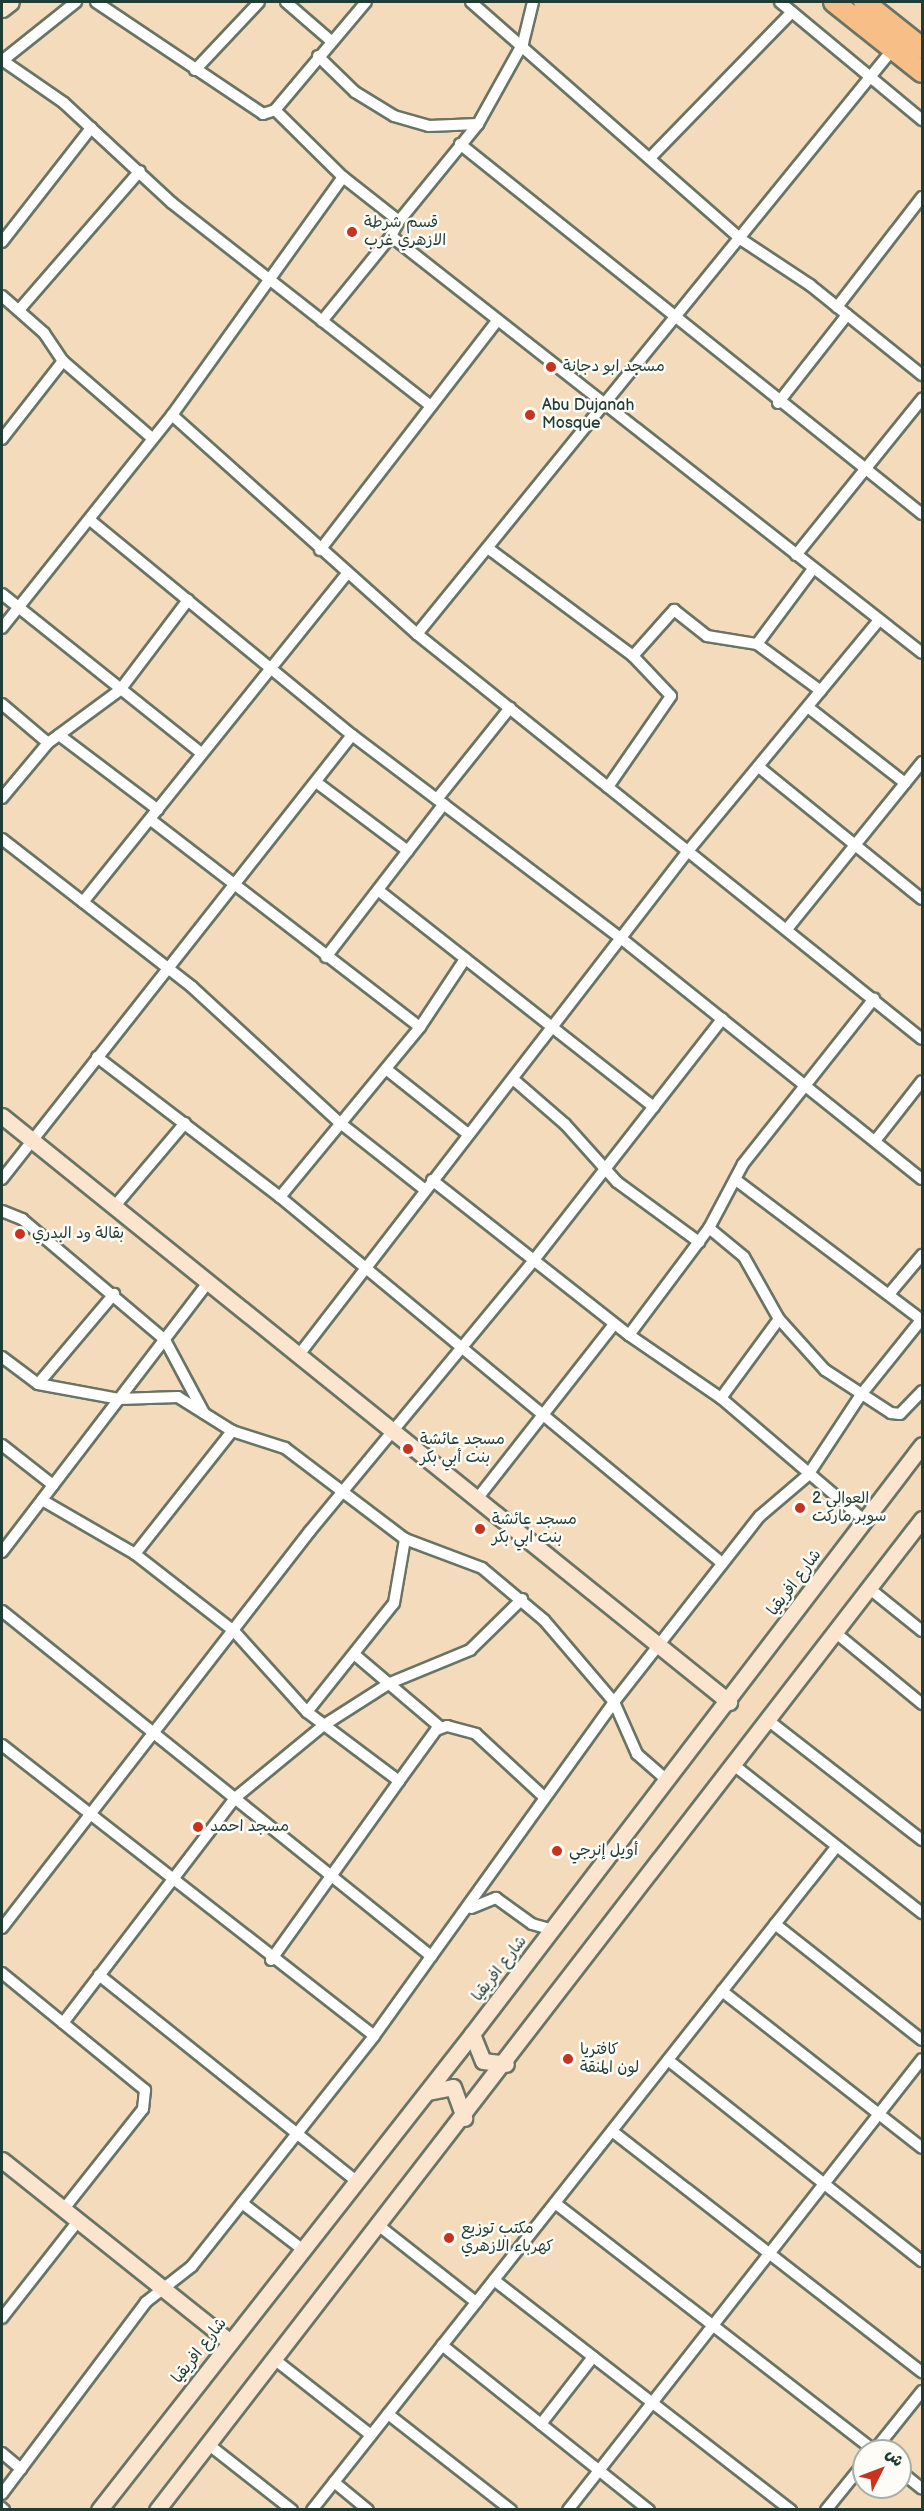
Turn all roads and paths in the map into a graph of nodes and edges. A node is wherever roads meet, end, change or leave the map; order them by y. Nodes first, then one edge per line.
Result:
1 (11, 2) edge
2 (76, 2) edge
3 (96, 2) edge
4 (259, 2) edge
5 (286, 2) edge
6 (366, 2) edge
7 (471, 2) edge
8 (533, 2) edge
9 (780, 2) edge
10 (834, 2) edge
11 (864, 2) edge
12 (2, 9) edge
13 (792, 12) junction
14 (331, 41) junction
15 (523, 43) junction
16 (922, 48) edge
17 (893, 49) junction
18 (318, 56) junction
19 (2, 61) edge
20 (195, 70) junction
21 (922, 72) edge
22 (869, 78) junction
23 (275, 110) junction
24 (922, 120) edge
25 (478, 124) junction
26 (91, 128) junction
27 (460, 144) junction
28 (651, 157) junction
29 (140, 171) junction
30 (343, 177) junction
31 (922, 197) edge
32 (399, 221) junction
33 (391, 236) junction
34 (742, 240) junction
35 (2, 242) edge
36 (269, 281) junction
37 (2, 296) edge
38 (837, 307) junction
39 (20, 310) junction
40 (847, 315) junction
41 (677, 316) junction
42 (322, 321) junction
43 (497, 321) junction
44 (63, 361) junction
45 (922, 375) edge
46 (922, 399) edge
47 (778, 404) junction
48 (431, 406) junction
49 (606, 406) junction
50 (172, 415) junction
51 (152, 438) junction
52 (2, 440) edge
53 (867, 471) junction
54 (922, 514) edge
55 (90, 520) junction
56 (489, 549) junction
57 (320, 550) junction
58 (796, 555) junction
59 (813, 569) junction
60 (347, 574) junction
61 (2, 594) edge
62 (188, 600) junction
63 (18, 607) junction
64 (879, 620) junction
65 (2, 628) edge
66 (417, 634) junction
67 (757, 644) junction
68 (922, 653) edge
69 (633, 656) junction
70 (273, 667) junction
71 (120, 690) junction
72 (821, 691) junction
73 (2, 704) edge
74 (510, 708) junction
75 (809, 708) junction
76 (59, 735) junction
77 (352, 735) junction
78 (48, 743) junction
79 (201, 753) junction
80 (922, 762) edge
81 (760, 768) junction
82 (316, 782) junction
83 (905, 783) junction
84 (608, 787) junction
85 (2, 798) edge
86 (441, 801) junction
87 (159, 810) junction
88 (151, 820) junction
89 (2, 839) edge
90 (856, 846) junction
91 (408, 851) junction
92 (688, 851) junction
93 (235, 886) junction
94 (378, 890) junction
95 (922, 899) edge
96 (83, 902) junction
97 (787, 929) junction
98 (622, 939) junction
99 (326, 957) junction
100 (465, 959) junction
101 (167, 968) junction
102 (874, 999) junction
103 (722, 1019) junction
104 (420, 1027) junction
105 (553, 1027) junction
106 (922, 1039) edge
107 (97, 1057) junction
108 (386, 1069) junction
109 (513, 1079) junction
110 (922, 1081) edge
111 (805, 1086) junction
112 (654, 1107) junction
113 (2, 1116) edge
114 (339, 1122) junction
115 (185, 1123) junction
116 (468, 1134) junction
117 (31, 1139) junction
118 (875, 1142) junction
119 (606, 1169) junction
120 (2, 1179) edge
121 (922, 1179) edge
122 (432, 1180) junction
123 (736, 1180) junction
124 (425, 1190) junction
125 (280, 1197) junction
126 (114, 1207) junction
127 (2, 1211) edge
128 (709, 1228) junction
129 (699, 1242) junction
130 (922, 1255) edge
131 (534, 1260) junction
132 (364, 1270) junction
133 (208, 1283) junction
134 (890, 1293) junction
135 (114, 1294) junction
136 (779, 1319) junction
137 (922, 1319) edge
138 (614, 1324) junction
139 (629, 1335) junction
140 (165, 1340) junction
141 (460, 1351) junction
142 (298, 1356) junction
143 (2, 1357) edge
144 (38, 1384) junction
145 (922, 1391) edge
146 (860, 1396) junction
147 (721, 1398) junction
148 (119, 1400) junction
149 (205, 1413) junction
150 (541, 1418) junction
151 (232, 1431) junction
152 (393, 1432) junction
153 (2, 1445) edge
154 (922, 1445) edge
155 (808, 1475) junction
156 (53, 1485) junction
157 (345, 1491) junction
158 (477, 1499) junction
159 (42, 1500) junction
160 (922, 1519) edge
161 (865, 1521) junction
162 (405, 1539) junction
163 (2, 1552) edge
164 (135, 1554) junction
165 (722, 1563) junction
166 (870, 1589) junction
167 (522, 1599) junction
168 (2, 1611) edge
169 (234, 1630) junction
170 (922, 1631) edge
171 (836, 1634) junction
172 (660, 1647) junction
173 (354, 1654) junction
174 (390, 1683) junction
175 (614, 1702) junction
176 (729, 1702) junction
177 (922, 1704) edge
178 (307, 1712) junction
179 (769, 1721) junction
180 (324, 1725) junction
181 (440, 1727) junction
182 (153, 1732) junction
183 (2, 1744) edge
184 (735, 1766) junction
185 (668, 1780) junction
186 (399, 1781) junction
187 (543, 1796) junction
188 (235, 1798) junction
189 (91, 1816) junction
190 (922, 1840) edge
191 (837, 1846) junction
192 (334, 1876) junction
193 (170, 1881) junction
194 (471, 1908) junction
195 (922, 1913) edge
196 (775, 1924) junction
197 (2, 1928) edge
198 (553, 1930) junction
199 (431, 1956) junction
200 (271, 1960) junction
201 (2, 1973) edge
202 (99, 1975) junction
203 (722, 1991) junction
204 (63, 2023) junction
205 (472, 2034) junction
206 (374, 2036) junction
207 (922, 2040) edge
208 (668, 2060) junction
209 (922, 2060) edge
210 (506, 2064) junction
211 (427, 2092) junction
212 (880, 2114) junction
213 (464, 2118) junction
214 (612, 2131) junction
215 (295, 2132) junction
216 (922, 2148) edge
217 (2, 2160) edge
218 (356, 2181) junction
219 (825, 2184) junction
220 (242, 2203) junction
221 (555, 2203) junction
222 (63, 2210) junction
223 (78, 2221) junction
224 (378, 2225) junction
225 (302, 2249) junction
226 (770, 2253) junction
227 (922, 2261) edge
228 (494, 2280) junction
229 (162, 2289) junction
230 (477, 2302) junction
231 (2, 2318) edge
232 (713, 2325) junction
233 (230, 2342) junction
234 (442, 2345) junction
235 (594, 2357) junction
236 (274, 2359) junction
237 (922, 2372) edge
238 (922, 2391) edge
239 (652, 2402) junction
240 (388, 2414) junction
241 (541, 2424) junction
242 (371, 2435) junction
243 (859, 2439) edge
244 (884, 2439) edge
245 (208, 2444) junction
246 (2, 2453) edge
247 (21, 2469) junction
248 (599, 2470) junction
249 (852, 2478) edge
250 (334, 2482) junction
251 (2, 2494) edge
252 (99, 2510) edge
253 (157, 2510) edge
254 (292, 2510) edge
255 (312, 2510) edge
256 (368, 2510) edge
257 (511, 2510) edge
258 (568, 2510) edge
259 (648, 2510) edge
260 (792, 2510) edge
261 (826, 2510) edge

1 - 12 street
2 - 19 street
3 - 20 street
4 - 20 street
5 - 14 street
6 - 14 street
7 - 15 street
8 - 15 street
9 - 13 street
10 - 17 highway
11 - 16 highway
13 - 22 street
13 - 28 street
14 - 18 street
15 - 25 street
15 - 28 street
17 - 21 highway
17 - 22 street
18 - 23 street
18 - 25 street
19 - 26 street
20 - 23 street
22 - 24 street
22 - 34 street
23 - 30 street
25 - 27 street
26 - 29 street
26 - 35 street
27 - 32 street
27 - 41 street
28 - 34 street
29 - 36 street
29 - 39 street
30 - 32 street
30 - 36 street
31 - 38 street
32 - 33 street
33 - 42 street
33 - 43 street
34 - 38 street
34 - 41 street
36 - 42 street
36 - 50 street
37 - 39 street
38 - 40 street
39 - 44 street
40 - 45 street
40 - 47 street
41 - 47 street
41 - 49 street
42 - 48 street
43 - 48 street
43 - 49 street
44 - 51 street
44 - 52 street
46 - 53 street
47 - 53 street
48 - 57 street
49 - 56 street
49 - 58 street
50 - 51 street
50 - 57 street
51 - 55 street
53 - 54 street
53 - 58 street
55 - 62 street
55 - 63 street
56 - 66 street
56 - 69 street
57 - 60 street
58 - 59 street
59 - 64 street
59 - 67 street
60 - 66 street
60 - 70 street
61 - 63 street
62 - 70 street
62 - 71 street
63 - 65 street
63 - 71 street
64 - 68 street
64 - 72 street
66 - 74 street
67 - 69 street
67 - 72 street
69 - 84 street
70 - 77 street
70 - 79 street
71 - 76 street
71 - 79 street
72 - 75 street
73 - 78 street
74 - 84 street
74 - 86 street
75 - 81 street
75 - 83 street
76 - 78 street
76 - 87 street
77 - 82 street
77 - 86 street
78 - 85 street
79 - 87 street
80 - 83 street
81 - 90 street
81 - 92 street
82 - 91 street
82 - 93 street
83 - 90 street
84 - 92 street
86 - 91 street
86 - 98 street
87 - 88 street
88 - 93 street
88 - 96 street
89 - 96 street
90 - 95 street
90 - 97 street
91 - 94 street
92 - 97 street
92 - 98 street
93 - 99 street
93 - 101 street
94 - 99 street
94 - 100 street
96 - 101 street
97 - 102 street
98 - 103 street
98 - 105 street
99 - 104 street
100 - 104 street
100 - 105 street
101 - 107 street
101 - 114 street
102 - 106 street
102 - 111 street
103 - 111 street
103 - 112 street
104 - 108 street
105 - 109 street
105 - 112 street
107 - 115 street
107 - 117 street
108 - 114 street
108 - 116 street
109 - 116 street
109 - 119 street
110 - 118 street
111 - 118 street
111 - 123 street
112 - 119 street
113 - 117 street
114 - 124 street
114 - 125 street
115 - 125 street
115 - 126 street
116 - 122 street
117 - 120 street
117 - 126 street
118 - 121 street
119 - 129 street
119 - 131 street
122 - 124 street
122 - 131 street
123 - 128 street
123 - 134 street
124 - 132 street
125 - 132 street
126 - 133 street
127 - 135 street
128 - 129 street
128 - 136 street
129 - 139 street
130 - 134 street
131 - 138 street
131 - 141 street
132 - 141 street
132 - 142 street
133 - 140 street
133 - 142 street
134 - 137 street
135 - 140 street
135 - 144 street
136 - 146 street
136 - 147 street
137 - 146 street
138 - 139 street
138 - 150 street
139 - 147 street
140 - 148 street
140 - 149 street
141 - 150 street
141 - 152 street
142 - 152 street
143 - 144 street
144 - 148 street
145 - 146 street
146 - 155 street
147 - 155 street
148 - 149 street
148 - 156 street
149 - 151 street
150 - 158 street
150 - 165 street
151 - 157 street
151 - 164 street
152 - 157 street
152 - 158 street
153 - 156 street
154 - 161 street, شارع افريقيا
155 - 161 street
155 - 165 street
156 - 159 street
157 - 162 street
157 - 169 street
158 - 172 street
159 - 163 street
159 - 164 street
160 - 166 street
161 - 176 street, شارع افريقيا
162 - 167 street
162 - 173 street
164 - 169 street
165 - 172 street
166 - 170 street
166 - 171 street
167 - 174 street
167 - 175 street
168 - 182 street
169 - 178 street
169 - 182 street
171 - 177 street
171 - 179 street
172 - 175 street
172 - 176 street
173 - 174 street
173 - 178 street
174 - 180 street
174 - 181 street
175 - 185 street
175 - 187 street
176 - 185 street, شارع افريقيا
178 - 180 street
179 - 184 street
179 - 190 street
180 - 186 street
180 - 188 street
181 - 186 street
181 - 187 street
182 - 188 street
182 - 189 street
183 - 189 street
184 - 191 street
184 - 210 street
185 - 198 street, شارع افريقيا
186 - 192 street
187 - 194 street
188 - 192 street
188 - 193 street
189 - 193 street
189 - 197 street
191 - 195 street
191 - 196 street
192 - 199 street
192 - 200 street
193 - 200 street
193 - 202 street
194 - 198 street
194 - 199 street
196 - 203 street
196 - 207 street
198 - 205 street, شارع افريقيا
199 - 206 street
200 - 206 street
201 - 204 street
202 - 204 street
202 - 215 street
203 - 208 street
203 - 212 street
204 - 222 street
205 - 210 street
205 - 211 street, شارع افريقيا
206 - 215 street
208 - 214 street
208 - 219 street
209 - 212 street
210 - 213 street
211 - 213 street
211 - 218 street, شارع افريقيا
212 - 216 street
212 - 219 street
213 - 224 street
214 - 221 street
214 - 226 street
215 - 218 street
215 - 220 street
217 - 222 street
218 - 225 street, شارع افريقيا
219 - 226 street
219 - 227 street
220 - 225 street
220 - 229 street
221 - 228 street
221 - 232 street
222 - 223 street
223 - 229 street
223 - 231 street
224 - 230 street
224 - 236 street
225 - 233 street, شارع افريقيا
226 - 232 street
226 - 237 street
228 - 230 street
228 - 235 street
229 - 233 street
229 - 247 street
230 - 234 street
232 - 239 street
232 - 243 street
233 - 252 street, شارع افريقيا
234 - 240 street
234 - 241 street
235 - 239 street
235 - 241 street
236 - 242 street
236 - 245 street
238 - 244 street
239 - 248 street
239 - 260 street
240 - 242 street
240 - 257 street
241 - 248 street
242 - 250 street
245 - 253 street
245 - 254 street
246 - 247 street
247 - 251 street
248 - 258 street
248 - 259 street
249 - 261 street
250 - 255 street
250 - 256 street

